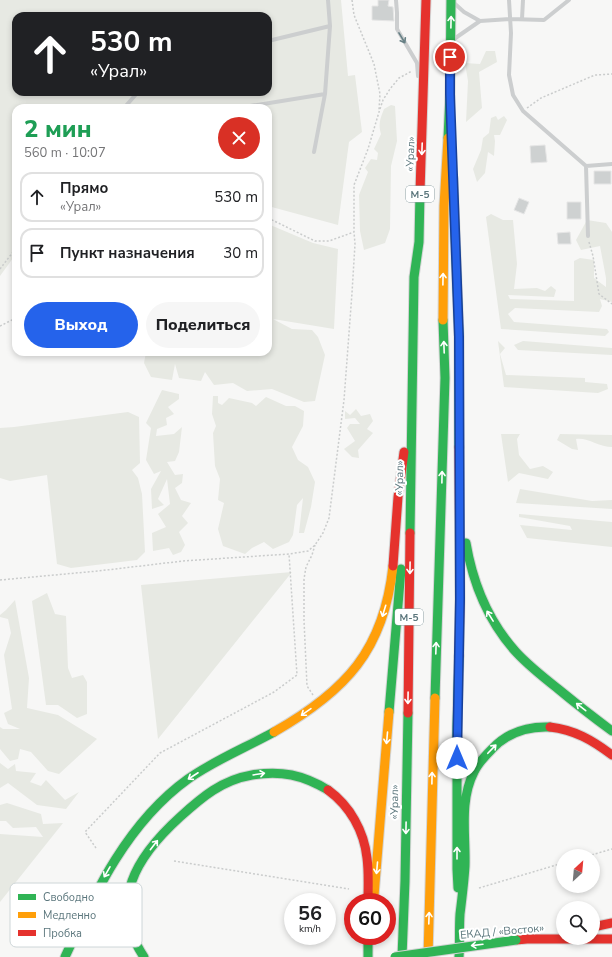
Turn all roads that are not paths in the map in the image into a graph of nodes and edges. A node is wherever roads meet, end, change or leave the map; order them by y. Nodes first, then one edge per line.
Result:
1 (328, 0) edge
2 (396, 0) edge
3 (426, 0) edge
4 (452, 0) edge
5 (509, 0) edge
6 (523, 0) edge
7 (569, 0) edge
8 (510, 19) junction
9 (522, 19) junction
10 (480, 21) junction
11 (330, 26) junction
12 (272, 40) edge
13 (450, 42) junction
14 (418, 79) dead end
15 (325, 94) junction
16 (450, 94) junction
17 (418, 95) dead end
18 (134, 96) edge
19 (128, 104) edge
20 (263, 104) edge
21 (423, 110) junction
22 (314, 152) dead end
23 (612, 164) edge
24 (586, 166) junction
25 (588, 236) road end
26 (414, 277) junction
27 (406, 434) junction
28 (459, 498) junction
29 (612, 731) edge
30 (612, 755) edge
31 (101, 883) edge
32 (132, 883) edge
33 (368, 893) edge
34 (375, 893) edge
35 (460, 920) junction
36 (612, 923) edge
37 (600, 926) edge
38 (556, 933) edge
39 (526, 939) junction
40 (612, 939) edge
41 (370, 945) edge
42 (70, 947) edge
43 (137, 947) edge
44 (65, 957) edge
45 (144, 957) edge
46 (369, 957) edge
47 (395, 957) edge
48 (402, 957) edge
49 (428, 957) edge
50 (459, 957) edge

1 - 11 lane
2 -> 14 lane
3 - 21 main road, «Урал» / М-5
4 - 10 lane
13 -> 4 main road, М-5
5 - 8 lane
6 - 9 lane
7 - 9 lane
8 - 9 lane
8 - 10 lane
8 - 24 lane
10 - 13 lane
11 - 12 lane
11 - 15 lane
13 - 16 main road, М-5
15 - 20 lane
15 - 22 lane
16 - 28 main road
49 -> 16 main road, М-5
17 - 21 lane
18 - 19 lane
21 -> 26 main road, «Урал» / М-5
23 - 24 lane
24 - 25 lane
26 - 27 main road
26 -> 48 main road, «Урал» / М-5
27 -> 31 main road
27 -> 34 main road
29 -> 28 main road
35 -> 28 main road
35 -> 30 main road
32 -> 33 main road
35 - 50 main road
36 - 37 main road
38 - 39 main road
39 - 40 main road, ЕКАД / «Восток»
39 -> 47 main road, ЕКАД / «Восток», bridge
41 - 46 main road
42 -> 44 main road
45 -> 43 main road

